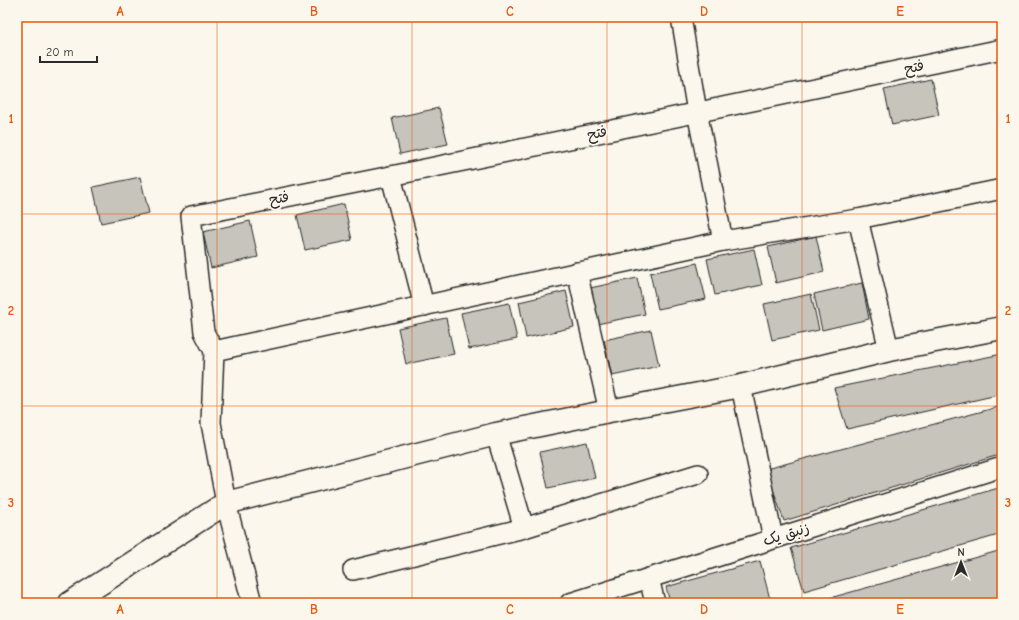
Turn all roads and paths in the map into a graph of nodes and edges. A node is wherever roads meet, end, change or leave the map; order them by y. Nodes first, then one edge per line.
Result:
1 (680, 17) edge
2 (1002, 49) edge
3 (697, 112) junction
4 (391, 176) junction
5 (1002, 190) edge
6 (858, 219) junction
7 (723, 241) junction
8 (576, 272) junction
9 (424, 306) junction
10 (1002, 328) edge
11 (889, 350) junction
12 (214, 351) junction
13 (741, 386) junction
14 (609, 411) junction
15 (496, 434) junction
16 (1002, 467) edge
17 (698, 474) dead end
18 (226, 503) junction
19 (524, 528) junction
20 (773, 538) junction
21 (353, 570) dead end
22 (649, 578) junction
23 (591, 600) edge
24 (70, 603) edge
25 (252, 603) edge
26 (570, 603) edge
27 (655, 603) edge

1 - 3 street
2 - 3 street, فتح
3 - 4 street, فتح
3 - 7 street
4 - 9 street
4 - 12 street, فتح
5 - 6 street
6 - 7 street
6 - 11 street
7 - 8 street
8 - 9 street
8 - 14 street
9 - 12 street
10 - 11 street
11 - 13 street
12 - 18 street
13 - 14 street
13 - 20 street
14 - 15 street
15 - 18 street
15 - 19 street
16 - 20 street, زنبق یک
17 - 19 street
18 - 24 street
18 - 25 street
19 - 21 street
20 - 22 street, زنبق یک
22 - 23 street, زنبق یک
22 - 27 street
23 - 26 street, زنبق یک

